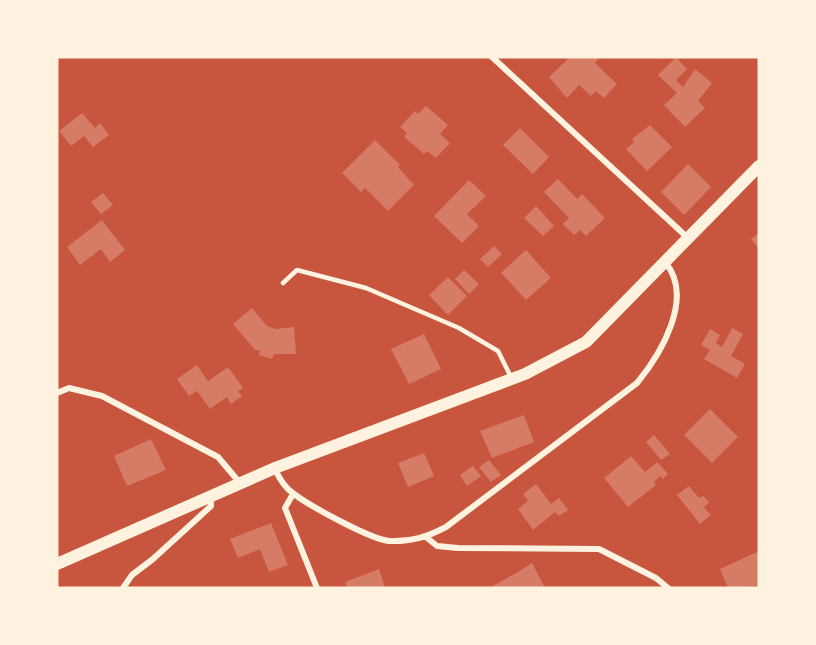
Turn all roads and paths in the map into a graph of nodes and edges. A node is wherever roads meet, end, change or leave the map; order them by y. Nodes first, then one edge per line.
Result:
1 (492, 57) edge
2 (759, 166) edge
3 (688, 239) junction
4 (665, 262) junction
5 (283, 283) dead end
6 (513, 379) junction
7 (57, 393) edge
8 (274, 468) junction
9 (240, 483) junction
10 (293, 494) junction
11 (211, 496) junction
12 (426, 537) junction
13 (57, 564) edge
14 (123, 588) edge
15 (317, 588) edge
16 (668, 588) edge

1 - 3 street
2 - 3 main road
3 - 4 main road
4 - 6 main road
4 - 12 street
5 - 6 lane
6 - 8 main road
7 - 9 street
8 - 9 main road
8 - 10 street
9 - 11 main road
10 - 12 street
10 - 15 street
11 - 13 main road
11 - 14 street
12 - 16 street

